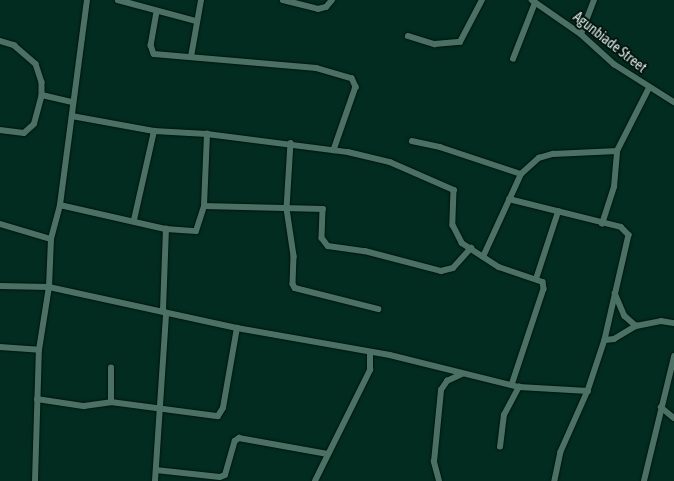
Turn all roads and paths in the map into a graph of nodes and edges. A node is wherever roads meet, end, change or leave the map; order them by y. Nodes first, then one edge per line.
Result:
1 (87, 0) edge
2 (118, 0) edge
3 (201, 0) edge
4 (283, 0) edge
5 (332, 0) edge
6 (482, 0) edge
7 (594, 0) edge
8 (533, 1) edge
9 (157, 12) junction
10 (196, 20) junction
11 (581, 34) junction
12 (408, 36) dead end
13 (0, 41) edge
14 (191, 57) junction
15 (513, 59) dead end
16 (649, 88) junction
17 (42, 95) junction
18 (73, 102) junction
19 (674, 102) edge
20 (72, 116) junction
21 (0, 130) edge
22 (154, 131) junction
23 (206, 134) junction
24 (412, 141) dead end
25 (291, 143) junction
26 (334, 150) junction
27 (617, 151) junction
28 (521, 174) junction
29 (510, 199) junction
30 (60, 205) junction
31 (204, 206) junction
32 (287, 209) junction
33 (558, 212) junction
34 (134, 220) junction
35 (0, 224) edge
36 (602, 224) junction
37 (166, 229) junction
38 (51, 240) junction
39 (471, 248) junction
40 (483, 257) junction
41 (536, 279) junction
42 (0, 286) edge
43 (49, 287) junction
44 (615, 293) junction
45 (378, 309) dead end
46 (163, 310) junction
47 (674, 323) edge
48 (636, 326) junction
49 (238, 328) junction
50 (605, 340) junction
51 (0, 347) edge
52 (39, 350) junction
53 (370, 354) junction
54 (674, 357) edge
55 (111, 368) dead end
56 (462, 374) junction
57 (512, 385) junction
58 (519, 387) junction
59 (588, 390) junction
60 (37, 399) junction
61 (111, 402) junction
62 (661, 407) junction
63 (160, 410) junction
64 (674, 418) edge
65 (500, 447) dead end
66 (328, 454) junction
67 (156, 470) junction
68 (35, 481) edge
69 (155, 481) edge
70 (315, 481) edge
71 (442, 481) edge
72 (555, 481) edge
73 (644, 481) edge

1 - 18 street
2 - 9 street
3 - 10 street
4 - 5 street
6 - 12 street
7 - 11 street
8 - 11 street, Agunbiade Street
8 - 15 street
9 - 10 street
9 - 14 street
10 - 14 street
11 - 16 street, Agunbiade Street
13 - 17 street
14 - 26 street
16 - 19 street, Agunbiade Street
16 - 27 street
17 - 18 street
17 - 21 street
18 - 20 street
20 - 22 street
20 - 30 street
22 - 23 street
22 - 34 street
23 - 25 street
23 - 31 street
24 - 28 street
25 - 26 street
25 - 32 street
26 - 39 street
27 - 28 street
27 - 36 street
28 - 29 street
29 - 33 street
29 - 40 street
30 - 34 street
30 - 38 street
31 - 32 street
31 - 37 street
32 - 39 street
32 - 45 street
33 - 36 street
33 - 41 street
34 - 37 street
35 - 38 street
36 - 44 street
37 - 46 street
38 - 43 street
39 - 40 street
40 - 41 street
41 - 57 street
42 - 43 street
43 - 46 street
43 - 52 street
44 - 48 street
44 - 50 street
46 - 49 street
46 - 63 street
47 - 48 street
48 - 50 street
49 - 53 street
49 - 63 street
50 - 59 street
51 - 52 street
52 - 60 street
53 - 56 street
53 - 66 street
54 - 62 street
55 - 61 street
56 - 57 street
56 - 71 street
57 - 58 street
58 - 59 street
58 - 65 street
59 - 72 street
60 - 61 street
60 - 68 street
61 - 63 street
62 - 64 street
62 - 73 street
63 - 67 street
66 - 67 street
66 - 70 street
67 - 69 street

